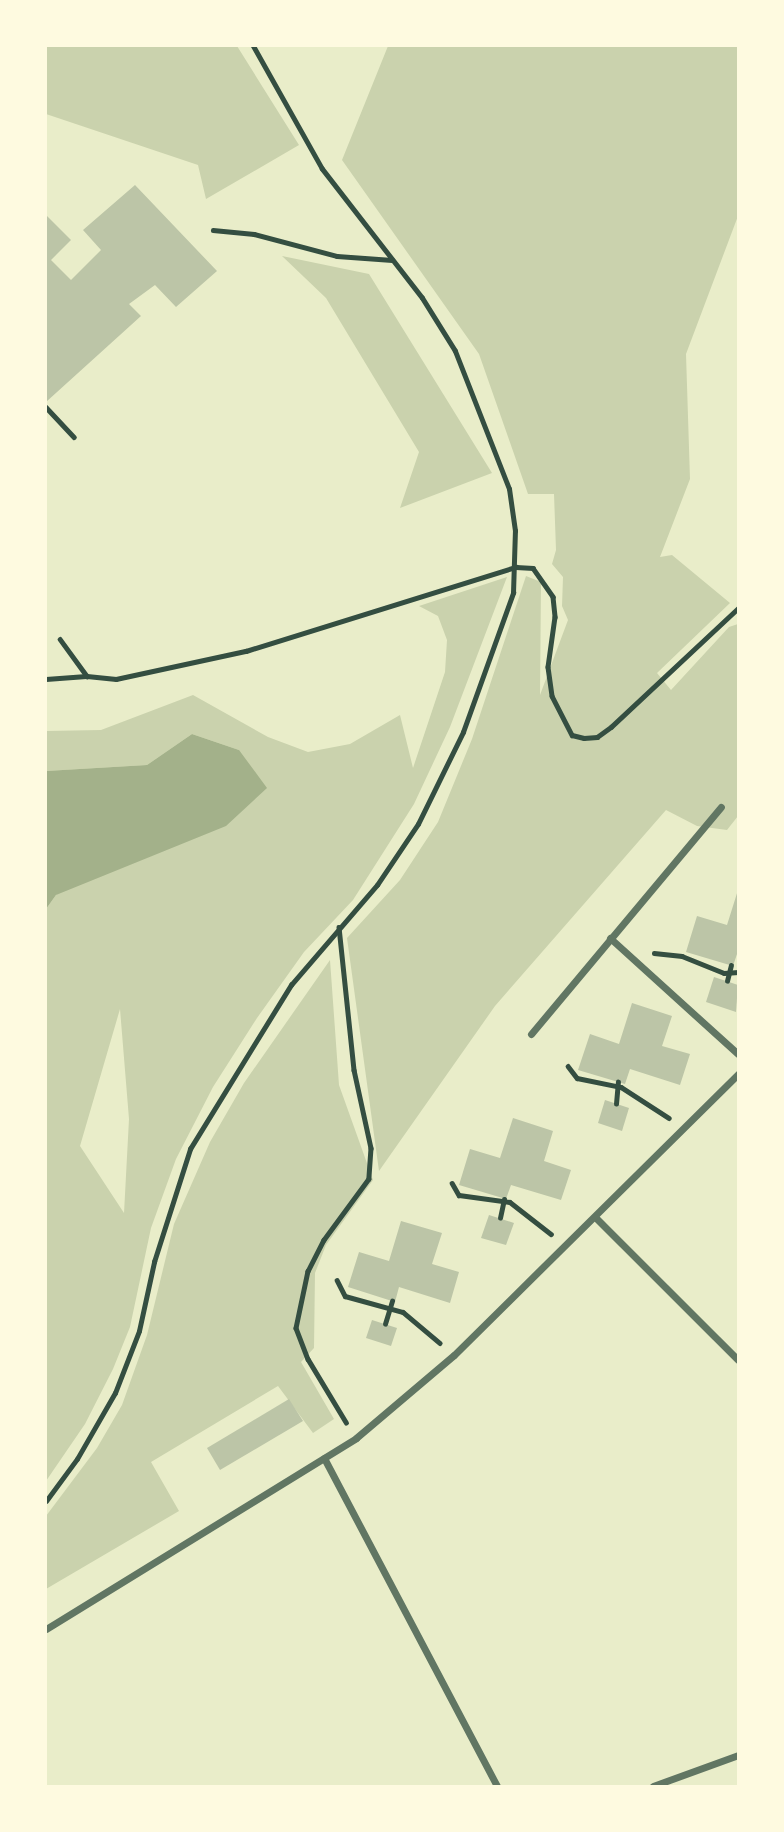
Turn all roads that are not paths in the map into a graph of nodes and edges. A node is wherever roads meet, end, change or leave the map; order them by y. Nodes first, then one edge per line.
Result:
1 (721, 807) dead end
2 (610, 938) junction
3 (531, 1034) dead end
4 (738, 1054) edge
5 (738, 1074) edge
6 (595, 1217) junction
7 (738, 1360) edge
8 (324, 1458) junction
9 (46, 1629) edge
10 (738, 1755) edge
11 (497, 1787) edge
12 (653, 1787) edge

1 - 2 street
2 - 3 street
2 - 4 street
5 - 6 street
6 - 7 street
6 - 8 street
8 - 9 street
8 - 11 street
10 - 12 street

